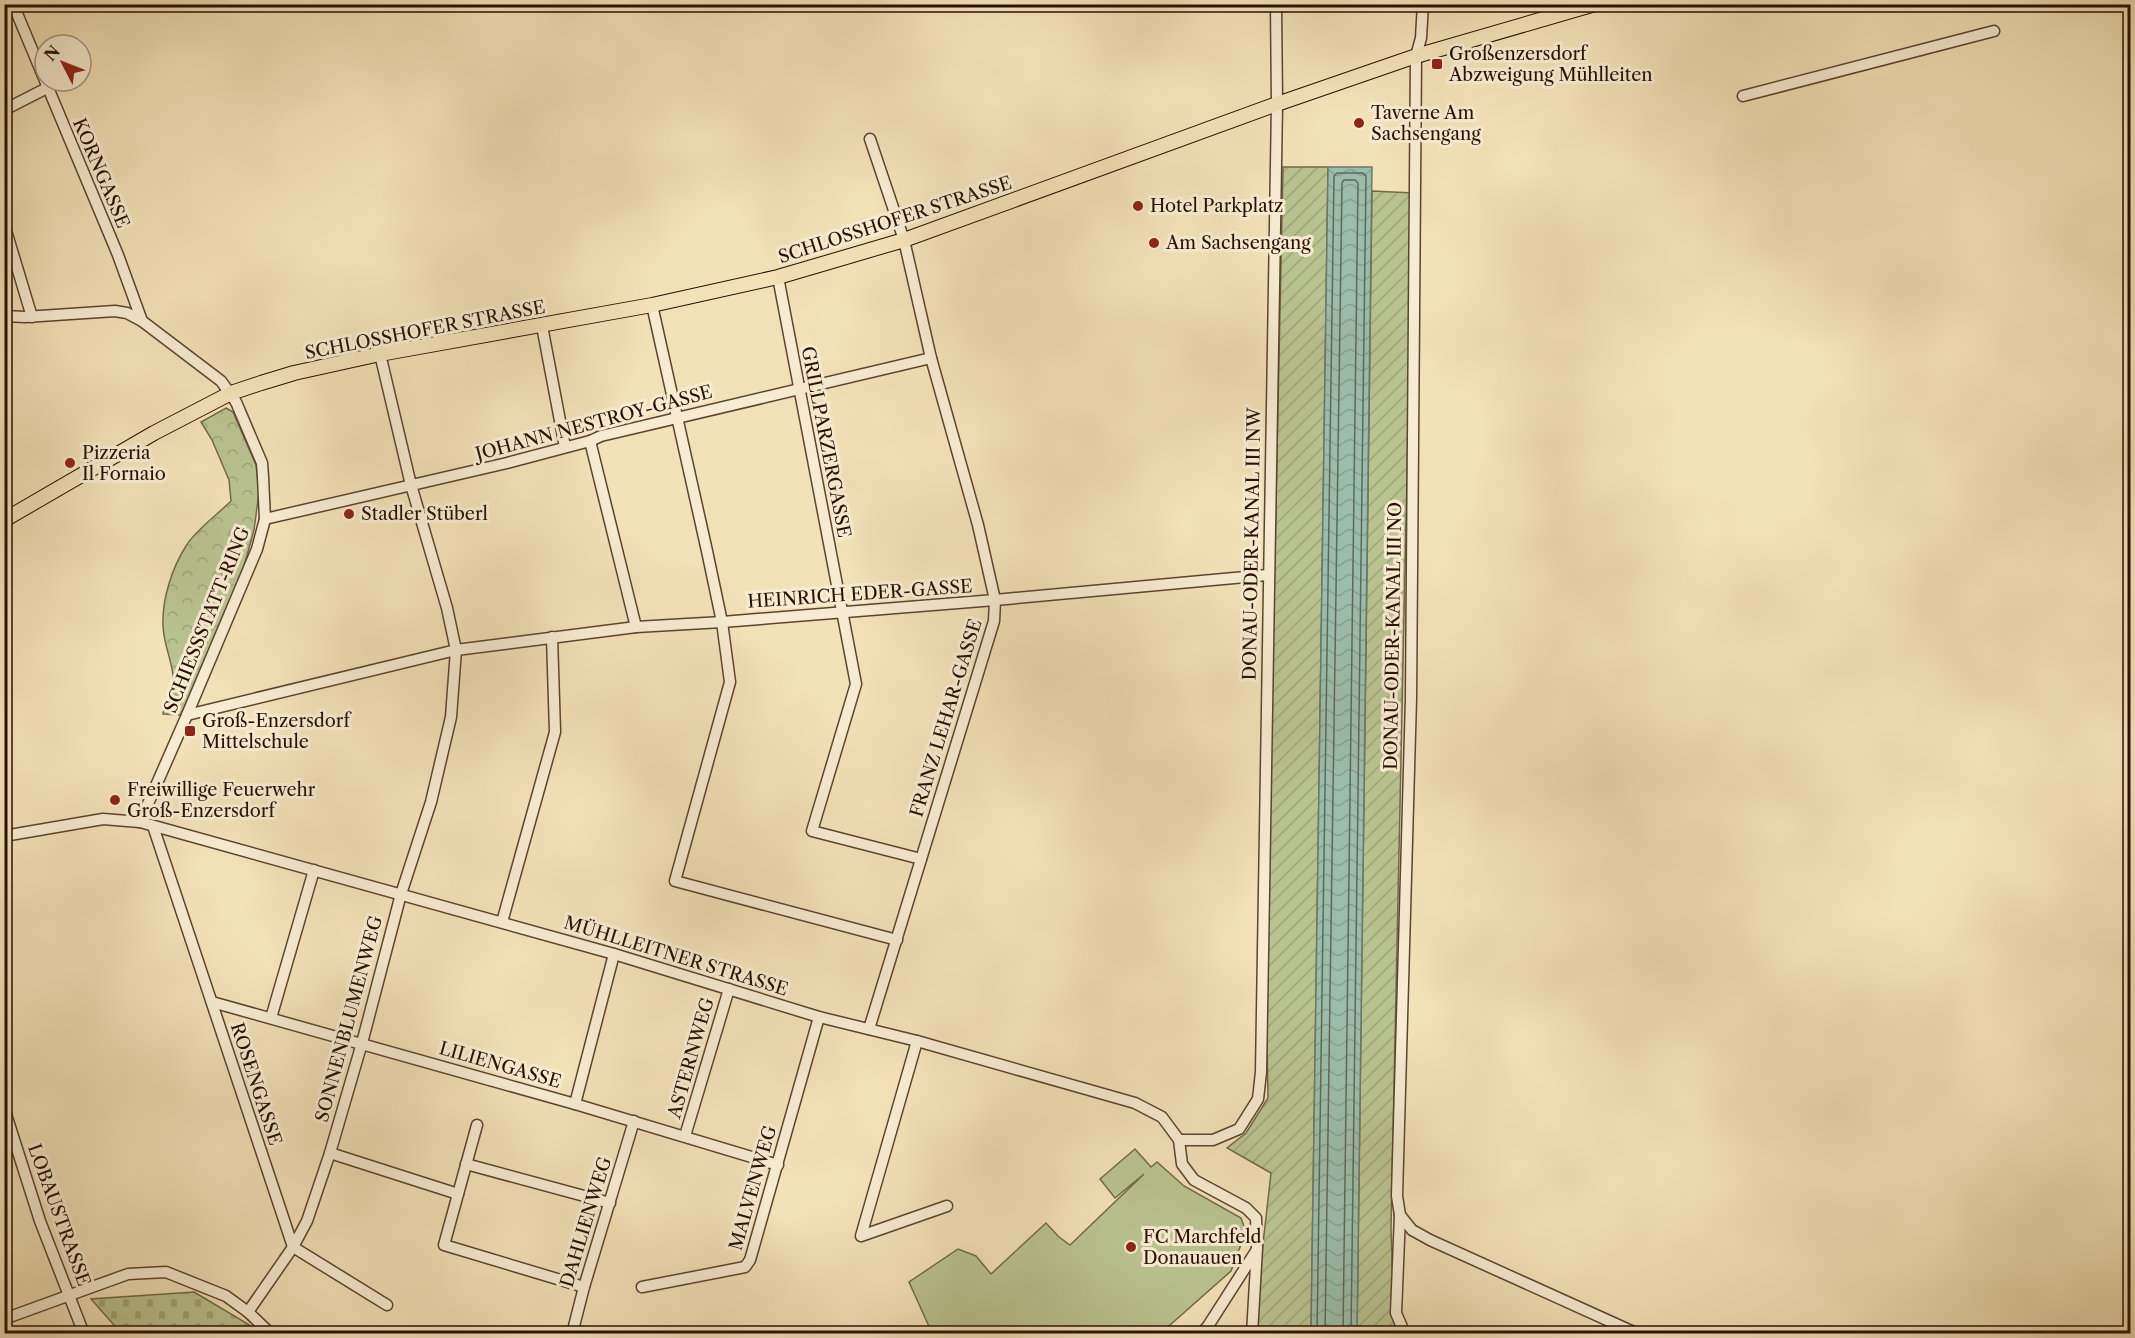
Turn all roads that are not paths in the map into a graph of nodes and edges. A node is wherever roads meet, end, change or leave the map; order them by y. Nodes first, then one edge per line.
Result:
1 (13, 4) edge
2 (1276, 4) edge
3 (1423, 4) edge
4 (1595, 4) edge
5 (1994, 31) dead end
6 (33, 53) edge
7 (1416, 56) junction
8 (37, 93) edge
9 (49, 93) edge
10 (1743, 96) dead end
11 (1277, 104) junction
12 (4, 110) edge
13 (870, 139) dead end
14 (4, 224) edge
15 (904, 240) junction
16 (778, 277) junction
17 (652, 305) junction
18 (4, 316) edge
19 (32, 317) junction
20 (142, 321) junction
21 (542, 326) junction
22 (380, 354) junction
23 (931, 358) junction
24 (799, 391) junction
25 (231, 393) junction
26 (677, 417) junction
27 (590, 441) junction
28 (565, 447) junction
29 (411, 485) junction
30 (4, 519) edge
31 (265, 519) junction
32 (1268, 575) junction
33 (995, 600) junction
34 (843, 612) junction
35 (722, 622) junction
36 (636, 627) junction
37 (552, 637) junction
38 (456, 650) junction
39 (188, 716) junction
40 (140, 822) junction
41 (153, 826) junction
42 (4, 836) edge
43 (921, 859) junction
44 (314, 870) junction
45 (400, 894) junction
46 (502, 922) junction
47 (897, 940) junction
48 (614, 954) junction
49 (729, 989) junction
50 (212, 1002) junction
51 (819, 1017) junction
52 (271, 1018) junction
53 (869, 1029) junction
54 (917, 1041) junction
55 (362, 1043) junction
56 (575, 1104) junction
57 (4, 1107) edge
58 (634, 1121) junction
59 (477, 1125) dead end
60 (685, 1136) junction
61 (1179, 1140) junction
62 (330, 1154) junction
63 (466, 1164) junction
64 (778, 1165) junction
65 (458, 1194) junction
66 (610, 1203) junction
67 (947, 1206) dead end
68 (1400, 1215) junction
69 (293, 1248) junction
70 (1257, 1248) junction
71 (584, 1287) junction
72 (642, 1287) dead end
73 (69, 1296) junction
74 (387, 1305) dead end
75 (248, 1312) junction
76 (4, 1318) edge
77 (84, 1334) edge
78 (271, 1334) edge
79 (572, 1334) edge
80 (1201, 1334) edge
81 (1252, 1334) edge
82 (1405, 1334) edge
83 (1638, 1334) edge

1 - 6 street, KORNGASSE
2 - 11 street, DONAU-ODER-KANAL III NW
3 - 7 street, DONAU-ODER-KANAL III NO
4 - 7 main road, SCHLOSSHOFER STRASSE
5 - 10 street
7 - 11 main road, SCHLOSSHOFER STRASSE
7 - 68 street, DONAU-ODER-KANAL III NO
8 - 12 street
9 - 20 street, KORNGASSE
11 - 15 main road, SCHLOSSHOFER STRASSE
11 - 32 street, DONAU-ODER-KANAL III NW
13 - 15 street, FRANZ LEHAR-GASSE
14 - 19 street
15 - 16 main road, SCHLOSSHOFER STRASSE
15 - 23 street, FRANZ LEHAR-GASSE
16 - 17 main road, SCHLOSSHOFER STRASSE
16 - 24 street, GRILLPARZERGASSE
17 - 21 main road, SCHLOSSHOFER STRASSE
17 - 26 street
18 - 19 street
19 - 20 street
20 - 25 street
21 - 22 main road, SCHLOSSHOFER STRASSE
21 - 28 street
22 - 25 main road, SCHLOSSHOFER STRASSE
22 - 29 street, SONNENBLUMENWEG
23 - 24 street, JOHANN NESTROY-GASSE
23 - 33 street, FRANZ LEHAR-GASSE
24 - 26 street, JOHANN NESTROY-GASSE
24 - 34 street, GRILLPARZERGASSE
25 - 30 main road, SCHLOSSHOFER STRASSE
25 - 31 street, SCHIESSSTATT-RING
26 - 27 street, JOHANN NESTROY-GASSE
26 - 35 street
27 - 28 street, JOHANN NESTROY-GASSE
27 - 36 street
28 - 29 street, JOHANN NESTROY-GASSE
29 - 31 street, JOHANN NESTROY-GASSE
29 - 38 street, SONNENBLUMENWEG
31 - 39 street, SCHIESSSTATT-RING
32 - 33 street, HEINRICH EDER-GASSE
32 - 61 street, DONAU-ODER-KANAL III NW
33 - 34 street, HEINRICH EDER-GASSE
33 - 43 street, FRANZ LEHAR-GASSE
34 - 35 street, HEINRICH EDER-GASSE
34 - 43 street, GRILLPARZERGASSE
35 - 36 street, HEINRICH EDER-GASSE
35 - 47 street
36 - 37 street, HEINRICH EDER-GASSE
37 - 38 street, HEINRICH EDER-GASSE
37 - 46 street
38 - 39 street, HEINRICH EDER-GASSE
38 - 45 street, SONNENBLUMENWEG
39 - 40 street, SCHIESSSTATT-RING
40 - 41 street, MÜHLLEITNER STRASSE
40 - 42 street, MÜHLLEITNER STRASSE
41 - 44 street, MÜHLLEITNER STRASSE
41 - 50 street, ROSENGASSE
43 - 47 street, FRANZ LEHAR-GASSE
44 - 45 street, MÜHLLEITNER STRASSE
44 - 52 street
45 - 46 street, MÜHLLEITNER STRASSE
45 - 55 street, SONNENBLUMENWEG
46 - 48 street, MÜHLLEITNER STRASSE
47 - 53 street, FRANZ LEHAR-GASSE
48 - 49 street, MÜHLLEITNER STRASSE
48 - 56 street
49 - 51 street, MÜHLLEITNER STRASSE
49 - 60 street, ASTERNWEG
50 - 52 street, LILIENGASSE
50 - 69 street, ROSENGASSE
51 - 53 street, MÜHLLEITNER STRASSE
51 - 64 street, MALVENWEG
52 - 55 street, LILIENGASSE
53 - 54 street, MÜHLLEITNER STRASSE
54 - 61 street, MÜHLLEITNER STRASSE
54 - 67 street
55 - 56 street, LILIENGASSE
55 - 62 street, SONNENBLUMENWEG
56 - 58 street, LILIENGASSE
57 - 73 street, LOBAUSTRASSE
58 - 60 street, LILIENGASSE
58 - 66 street, DAHLIENWEG
59 - 63 street
60 - 64 street, LILIENGASSE
61 - 70 street, MÜHLLEITNER STRASSE
62 - 65 street
62 - 69 street, SONNENBLUMENWEG
63 - 65 street
63 - 66 street
64 - 72 street, MALVENWEG
65 - 71 street
66 - 71 street, DAHLIENWEG
68 - 82 street, DONAU-ODER-KANAL III NO
68 - 83 street
69 - 74 street
69 - 75 street
70 - 80 street
70 - 81 street
71 - 79 street, DAHLIENWEG
73 - 75 street
73 - 76 street
73 - 77 street, LOBAUSTRASSE
75 - 78 street

